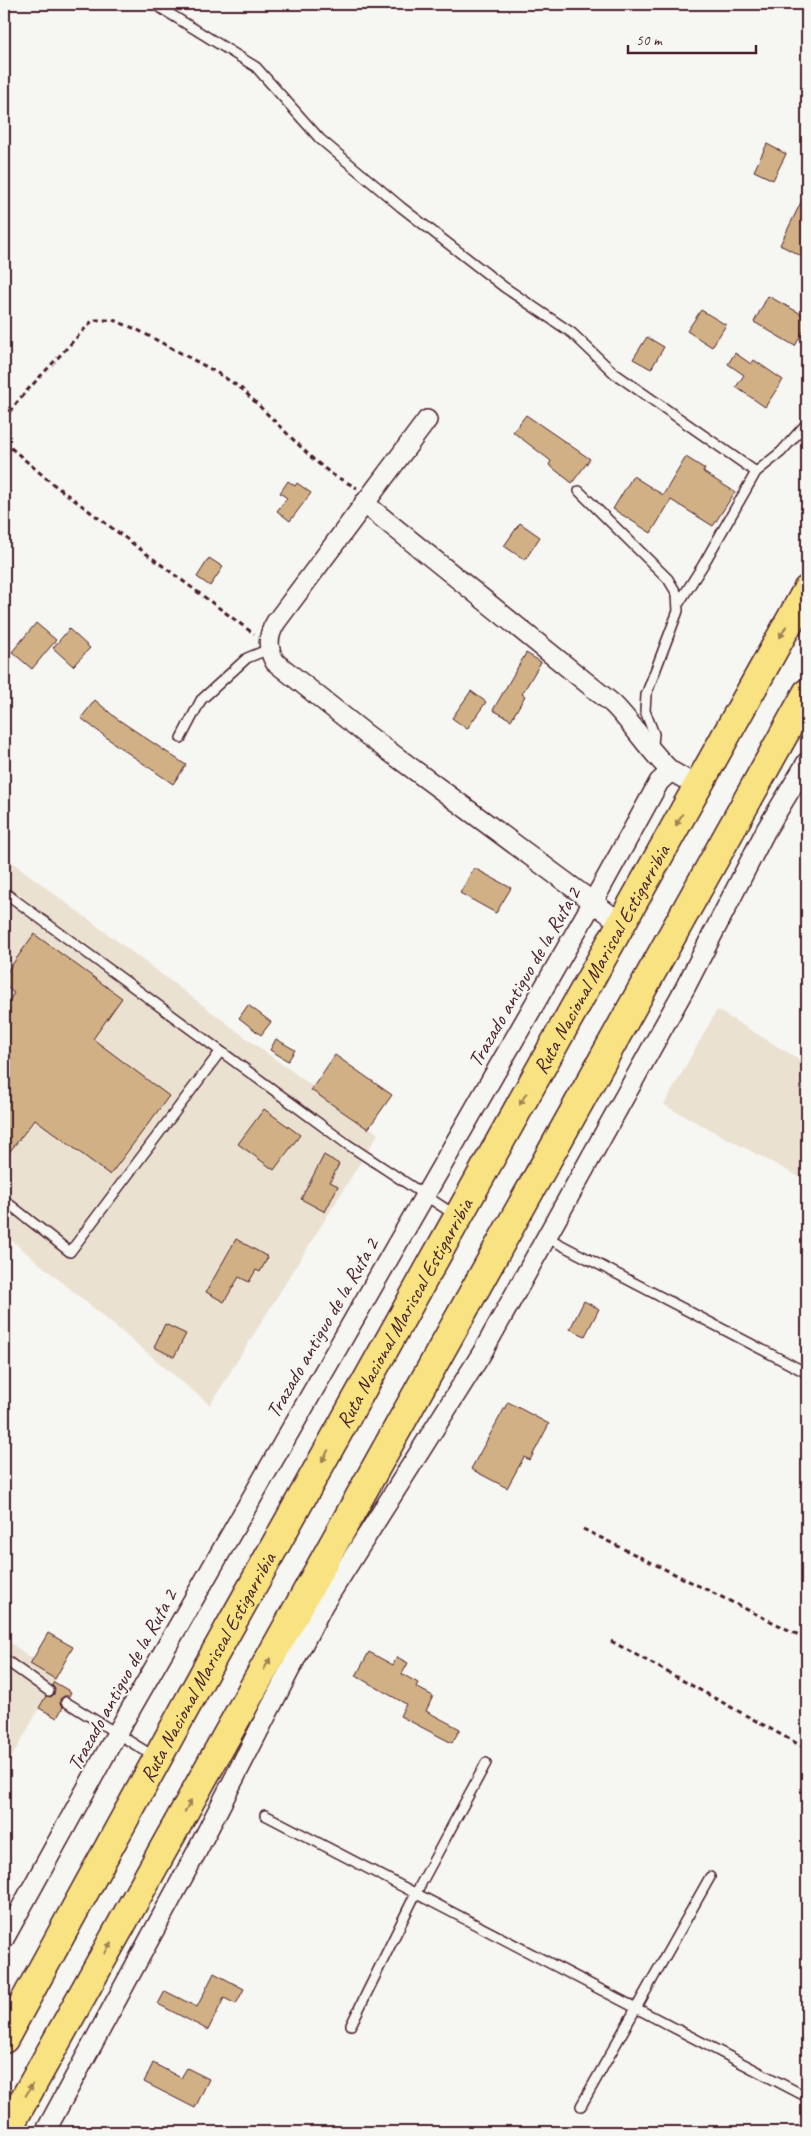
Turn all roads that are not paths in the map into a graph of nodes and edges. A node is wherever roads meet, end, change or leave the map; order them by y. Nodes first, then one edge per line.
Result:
1 (154, 4) edge
2 (427, 420) dead end
3 (807, 423) edge
4 (756, 472) junction
5 (579, 491) dead end
6 (368, 499) junction
7 (807, 590) edge
8 (679, 603) junction
9 (269, 647) junction
10 (807, 693) edge
11 (181, 738) dead end
12 (650, 749) junction
13 (807, 762) edge
14 (671, 771) junction
15 (697, 786) junction
16 (4, 892) edge
17 (593, 902) junction
18 (621, 923) junction
19 (220, 1052) junction
20 (424, 1195) junction
21 (4, 1200) edge
22 (458, 1217) junction
23 (546, 1237) junction
24 (807, 1373) edge
25 (4, 1659) edge
26 (48, 1691) dead end
27 (66, 1702) dead end
28 (117, 1733) junction
29 (157, 1758) junction
30 (486, 1763) dead end
31 (265, 1815) dead end
32 (710, 1877) dead end
33 (416, 1893) junction
34 (4, 1938) edge
35 (638, 2009) junction
36 (351, 2025) dead end
37 (4, 2039) edge
38 (807, 2097) edge
39 (581, 2106) dead end
40 (6, 2132) edge
41 (45, 2132) edge

1 - 4 lane
2 - 6 street
3 - 4 lane
4 - 8 lane
5 - 8 lane
6 - 9 street
6 - 12 street
7 -> 15 highway, Ruta Nacional Mariscal Estigarribia
8 - 12 lane
9 - 11 lane
9 - 17 street
40 -> 10 highway
12 - 14 street
13 - 23 street
14 - 15 street
14 - 17 street, Trazado antiguo de la Ruta 2
15 -> 18 highway, Ruta Nacional Mariscal Estigarribia
16 - 19 lane
17 - 18 street
17 - 20 street, Trazado antiguo de la Ruta 2
18 -> 22 highway, Ruta Nacional Mariscal Estigarribia
19 - 20 lane
19 - 21 lane
20 - 22 lane
20 - 28 street, Trazado antiguo de la Ruta 2
22 -> 29 highway, Ruta Nacional Mariscal Estigarribia
23 - 24 lane
23 - 41 street
25 - 26 lane
27 - 28 lane
28 - 29 lane
28 - 34 street, Trazado antiguo de la Ruta 2
29 - 37 highway, Ruta Nacional Mariscal Estigarribia
30 - 33 lane
31 - 33 lane
32 - 35 lane
33 - 35 lane
33 - 36 lane
35 - 38 lane
35 - 39 lane

